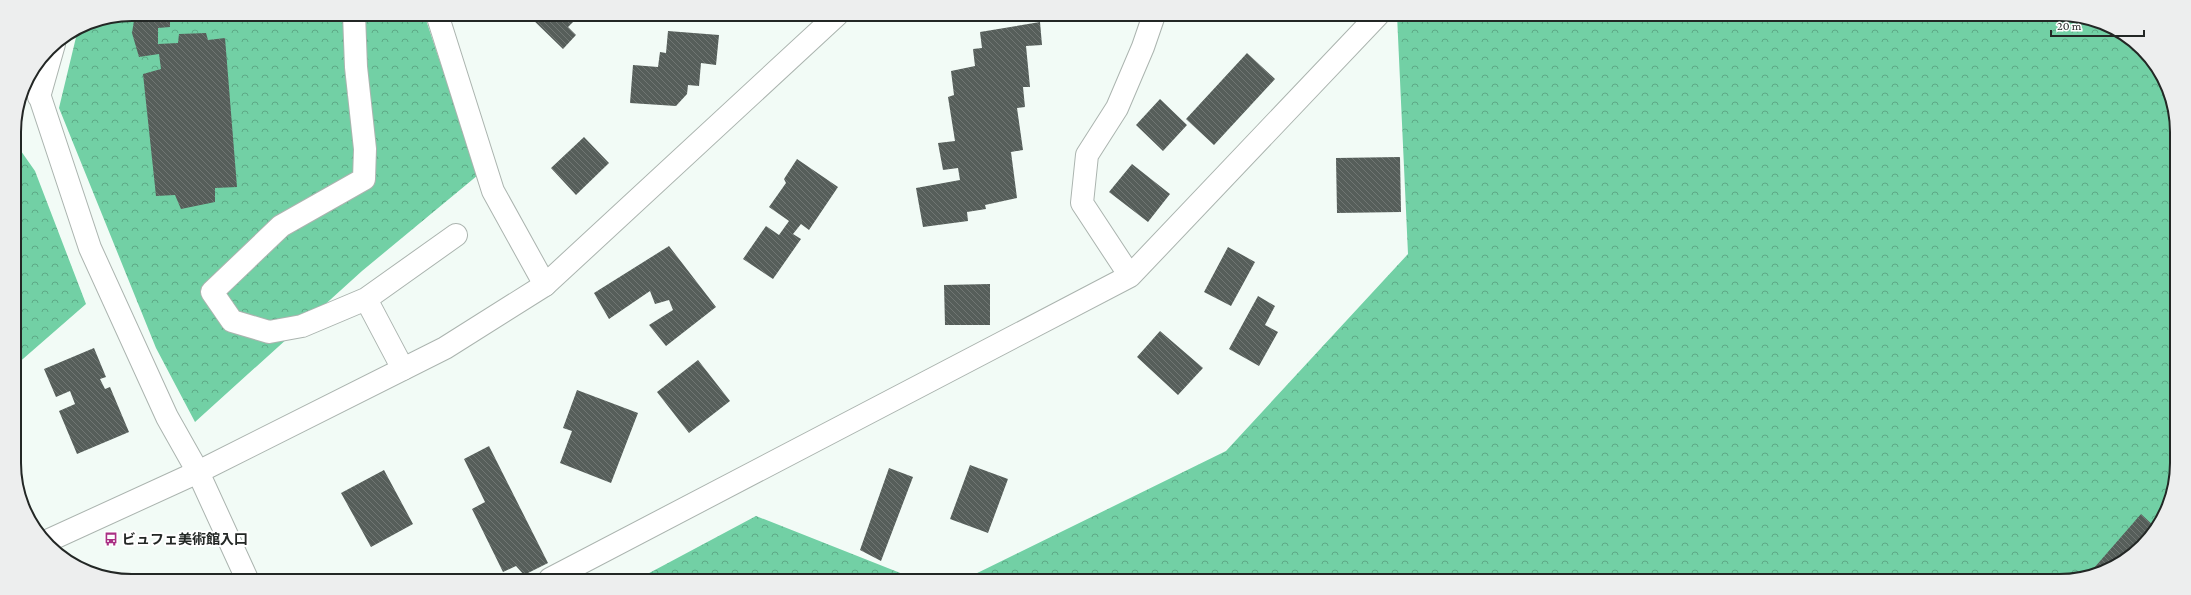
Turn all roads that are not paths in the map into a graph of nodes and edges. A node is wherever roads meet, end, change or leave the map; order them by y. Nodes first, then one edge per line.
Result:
1 (354, 21) edge
2 (439, 21) edge
3 (830, 21) edge
4 (1152, 21) edge
5 (1373, 21) edge
6 (50, 57) edge
7 (34, 80) edge
8 (39, 97) junction
9 (456, 235) dead end
10 (1130, 276) junction
11 (544, 285) junction
12 (366, 299) junction
13 (403, 369) junction
14 (198, 472) junction
15 (51, 539) edge
16 (245, 574) edge
17 (560, 574) edge

1 - 12 street
2 - 11 street
3 - 11 street
4 - 10 street
5 - 10 street
6 - 8 street
7 - 8 street
8 - 14 street
9 - 12 street
10 - 17 street
11 - 13 street
12 - 13 street
13 - 14 street
14 - 15 street
14 - 16 street

